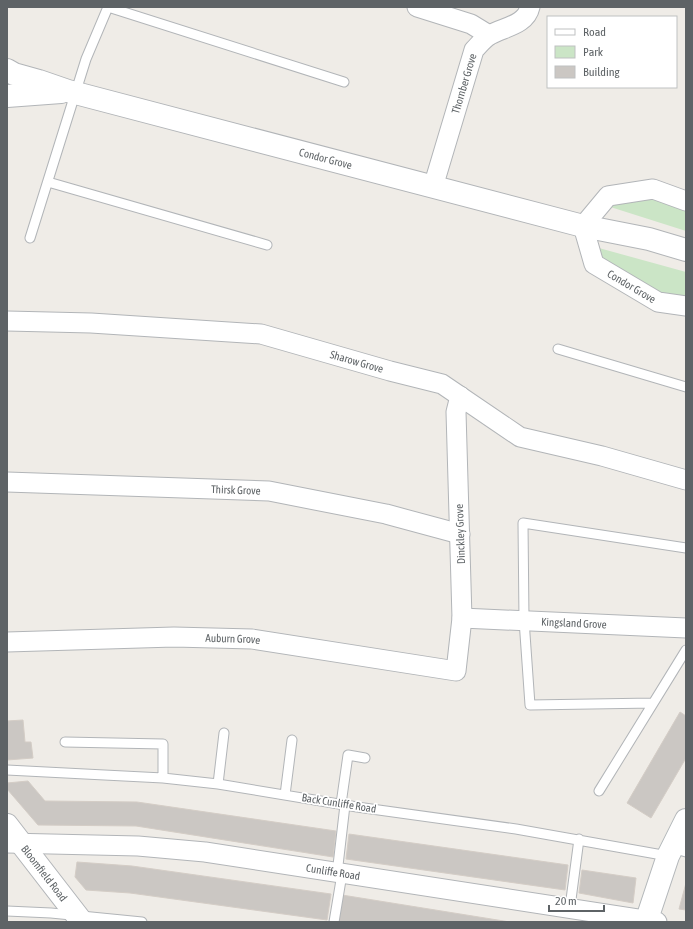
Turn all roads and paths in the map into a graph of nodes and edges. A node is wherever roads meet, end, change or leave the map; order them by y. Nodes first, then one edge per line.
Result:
1 (108, 7) edge
2 (417, 7) edge
3 (530, 7) edge
4 (489, 35) junction
5 (7, 70) edge
6 (344, 82) dead end
7 (72, 92) junction
8 (7, 96) edge
9 (48, 182) junction
10 (433, 187) junction
11 (686, 201) edge
12 (583, 226) junction
13 (30, 238) dead end
14 (267, 246) dead end
15 (686, 250) edge
16 (686, 306) edge
17 (7, 321) edge
18 (558, 349) dead end
19 (686, 387) edge
20 (460, 396) junction
21 (686, 480) edge
22 (7, 482) edge
23 (460, 534) junction
24 (686, 548) edge
25 (462, 618) junction
26 (524, 620) junction
27 (686, 628) edge
28 (7, 642) edge
29 (686, 650) edge
30 (456, 671) joint
31 (653, 703) junction
32 (224, 733) dead end
33 (292, 740) dead end
34 (65, 742) dead end
35 (365, 758) dead end
36 (7, 770) edge
37 (163, 778) junction
38 (218, 784) junction
39 (599, 791) dead end
40 (285, 795) junction
41 (343, 804) junction
42 (686, 820) edge
43 (7, 825) edge
44 (579, 839) junction
45 (14, 844) edge
46 (675, 852) edge
47 (339, 874) junction
48 (570, 908) junction
49 (7, 911) edge
50 (80, 919) edge
51 (650, 921) edge
52 (142, 922) edge
53 (334, 922) edge

1 - 6 lane
1 - 7 lane
2 - 4 street
3 - 4 street, Thornber Grove
4 - 10 street, Thornber Grove
5 - 7 street, Condor Grove
7 - 8 street, Condor Grove
7 - 9 lane
7 - 10 street, Condor Grove
9 - 13 lane
9 - 14 lane
10 - 12 street, Condor Grove
11 - 12 street
12 - 15 street, Condor Grove
12 - 16 street, Condor Grove
17 - 20 street, Sharow Grove
18 - 19 lane
20 - 21 street, Sharow Grove
20 - 23 street, Dinckley Grove
22 - 23 street, Thirsk Grove
23 - 25 street, Dinckley Grove
24 - 26 lane
25 - 26 street, Kingsland Grove
25 - 30 street, Dinckley Grove
26 - 27 street, Kingsland Grove
26 - 31 lane
28 - 30 street, Auburn Grove
29 - 31 lane
31 - 39 lane
32 - 38 lane
33 - 40 lane
34 - 37 lane
35 - 41 lane
36 - 37 lane, Back Cunliffe Road
37 - 38 lane, Back Cunliffe Road
38 - 40 lane, Back Cunliffe Road
40 - 41 lane, Back Cunliffe Road
41 - 44 lane, Back Cunliffe Road
41 - 47 lane
42 - 46 street
43 - 45 street, Bloomfield Road
44 - 46 lane, Back Cunliffe Road
44 - 48 lane
45 - 47 street, Cunliffe Road
45 - 50 street, Bloomfield Road
46 - 51 street
47 - 48 street, Cunliffe Road
47 - 53 lane
48 - 51 street, Cunliffe Road
49 - 50 lane
50 - 52 lane

